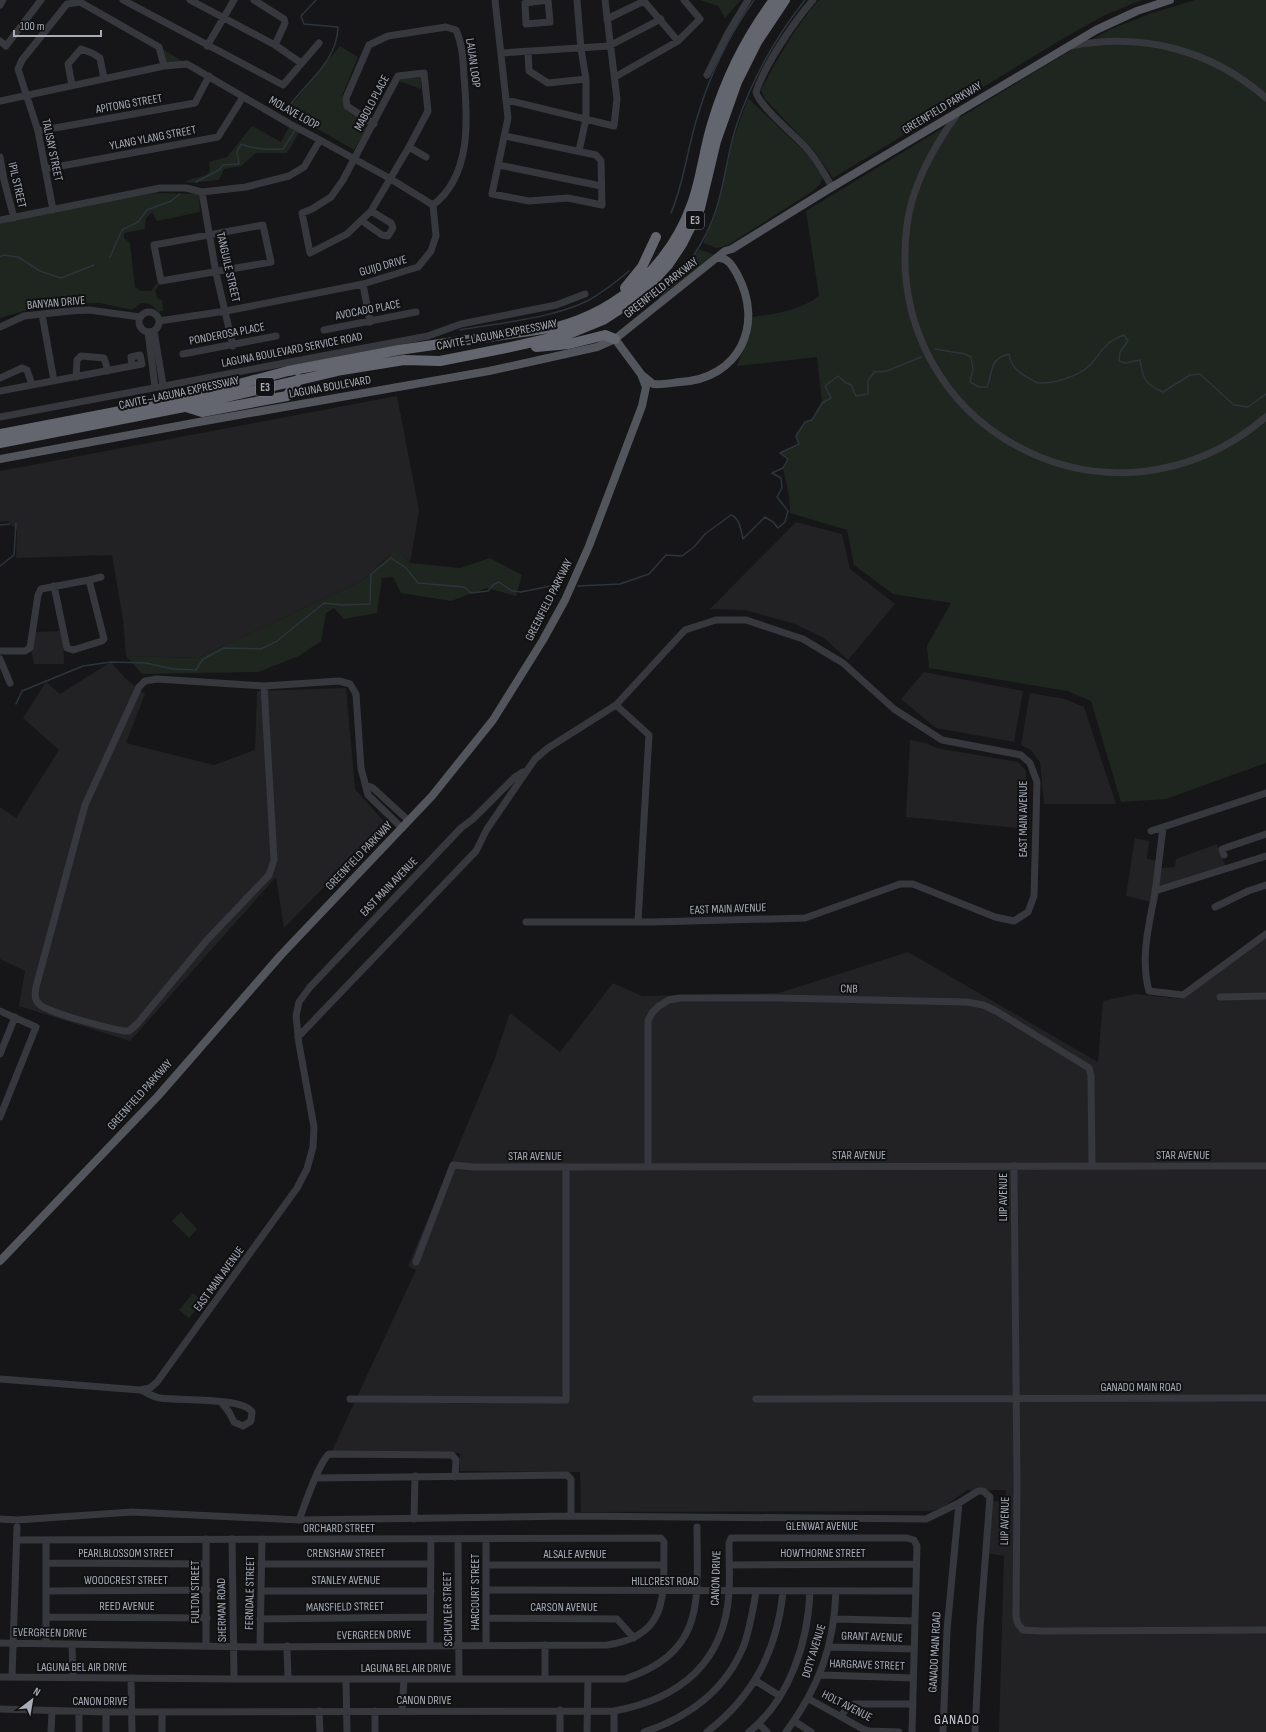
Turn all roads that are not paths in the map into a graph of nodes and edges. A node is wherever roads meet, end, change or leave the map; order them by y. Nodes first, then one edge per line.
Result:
1 (4, 0) edge
2 (41, 0) edge
3 (123, 0) edge
4 (190, 0) edge
5 (234, 0) edge
6 (254, 0) edge
7 (495, 0) edge
8 (548, 0) edge
9 (577, 0) edge
10 (605, 0) edge
11 (684, 0) edge
12 (748, 0) edge
13 (774, 0) edge
14 (785, 0) edge
15 (813, 0) edge
16 (1170, 0) edge
17 (644, 1) edge
18 (137, 3) edge
19 (0, 5) edge
20 (224, 18) junction
21 (607, 19) junction
22 (661, 20) junction
23 (0, 41) edge
24 (678, 41) junction
25 (319, 43) dead end
26 (275, 45) junction
27 (207, 46) junction
28 (609, 46) junction
29 (1067, 47) junction
30 (581, 49) junction
31 (528, 52) junction
32 (501, 53) junction
33 (301, 63) junction
34 (164, 66) junction
35 (707, 75) dead end
36 (209, 76) junction
37 (614, 77) junction
38 (104, 79) junction
39 (586, 79) junction
40 (72, 86) junction
41 (28, 94) junction
42 (243, 97) junction
43 (1266, 98) edge
44 (507, 100) junction
45 (0, 101) edge
46 (960, 111) junction
47 (586, 119) junction
48 (374, 124) junction
49 (38, 131) junction
50 (505, 136) junction
51 (320, 140) junction
52 (409, 147) junction
53 (579, 151) junction
54 (0, 157) edge
55 (426, 157) dead end
56 (355, 159) junction
57 (499, 165) junction
58 (45, 169) junction
59 (389, 178) junction
60 (2, 180) edge
61 (601, 186) junction
62 (832, 187) junction
63 (202, 192) junction
64 (433, 205) junction
65 (53, 210) junction
66 (371, 211) junction
67 (14, 218) junction
68 (0, 220) edge
69 (362, 221) junction
70 (209, 234) junction
71 (656, 237) dead end
72 (732, 248) junction
73 (718, 258) junction
74 (730, 263) junction
75 (216, 273) junction
76 (363, 284) junction
77 (585, 294) dead end
78 (226, 311) junction
79 (416, 312) dead end
80 (42, 314) junction
81 (590, 315) junction
82 (140, 317) junction
83 (159, 321) junction
84 (370, 322) junction
85 (0, 327) edge
86 (324, 330) dead end
87 (151, 331) junction
88 (276, 336) dead end
89 (615, 339) junction
90 (233, 346) junction
91 (506, 348) junction
92 (183, 354) dead end
93 (132, 366) dead end
94 (108, 371) junction
95 (641, 374) junction
96 (76, 377) junction
97 (0, 378) edge
98 (299, 379) junction
99 (54, 381) junction
100 (664, 384) junction
101 (32, 385) junction
102 (163, 385) junction
103 (155, 387) junction
104 (0, 390) edge
105 (642, 406) junction
106 (184, 407) junction
107 (0, 417) edge
108 (1266, 418) edge
109 (0, 434) edge
110 (0, 443) edge
111 (0, 459) edge
112 (101, 577) dead end
113 (89, 580) junction
114 (54, 586) junction
115 (0, 651) edge
116 (0, 659) edge
117 (10, 683) dead end
118 (264, 686) junction
119 (616, 705) junction
120 (527, 769) junction
121 (366, 785) junction
122 (1266, 793) edge
123 (409, 821) junction
124 (402, 828) junction
125 (1162, 828) junction
126 (1151, 831) dead end
127 (1266, 834) edge
128 (1224, 855) dead end
129 (1266, 856) edge
130 (1266, 885) edge
131 (1155, 891) junction
132 (1215, 907) dead end
133 (526, 922) dead end
134 (638, 922) junction
135 (1266, 934) edge
136 (1266, 996) edge
137 (1220, 997) dead end
138 (0, 1011) edge
139 (15, 1017) junction
140 (298, 1037) junction
141 (0, 1054) edge
142 (0, 1117) edge
143 (1014, 1166) junction
144 (1092, 1166) junction
145 (1266, 1166) edge
146 (566, 1167) junction
147 (648, 1167) junction
148 (0, 1261) edge
149 (416, 1262) dead end
150 (2, 1379) edge
151 (140, 1390) junction
152 (1016, 1398) junction
153 (1266, 1398) edge
154 (350, 1399) dead end
155 (756, 1399) dead end
156 (221, 1402) dead end
157 (415, 1476) junction
158 (455, 1477) junction
159 (316, 1478) junction
160 (959, 1503) junction
161 (571, 1516) junction
162 (0, 1519) edge
163 (414, 1519) junction
164 (299, 1520) junction
165 (17, 1527) dead end
166 (697, 1527) dead end
167 (661, 1538) joint
168 (206, 1539) junction
169 (232, 1539) junction
170 (262, 1539) junction
171 (431, 1539) junction
172 (458, 1539) junction
173 (486, 1539) junction
174 (730, 1539) joint
175 (17, 1540) junction
176 (46, 1540) junction
177 (46, 1563) junction
178 (206, 1564) junction
179 (261, 1564) junction
180 (431, 1564) junction
181 (729, 1564) junction
182 (916, 1564) junction
183 (486, 1565) junction
184 (663, 1565) junction
185 (207, 1590) junction
186 (486, 1590) junction
187 (46, 1591) junction
188 (261, 1591) junction
189 (431, 1591) junction
190 (810, 1591) junction
191 (836, 1591) junction
192 (916, 1591) junction
193 (664, 1592) junction
194 (697, 1592) junction
195 (729, 1592) junction
196 (756, 1592) junction
197 (783, 1592) junction
198 (46, 1617) junction
199 (430, 1617) junction
200 (207, 1618) junction
201 (260, 1618) junction
202 (486, 1618) junction
203 (835, 1619) junction
204 (915, 1621) junction
205 (1266, 1630) edge
206 (634, 1638) junction
207 (0, 1643) edge
208 (13, 1644) junction
209 (46, 1644) junction
210 (72, 1645) junction
211 (206, 1645) junction
212 (430, 1645) junction
213 (459, 1645) junction
214 (486, 1645) junction
215 (545, 1645) junction
216 (233, 1646) junction
217 (260, 1646) junction
218 (287, 1646) junction
219 (830, 1647) junction
220 (914, 1649) junction
221 (820, 1675) junction
222 (0, 1677) edge
223 (12, 1677) junction
224 (73, 1677) junction
225 (131, 1678) junction
226 (459, 1678) junction
227 (545, 1678) junction
228 (913, 1678) junction
229 (288, 1679) junction
230 (346, 1679) junction
231 (404, 1679) junction
232 (588, 1679) junction
233 (234, 1680) junction
234 (756, 1681) junction
235 (780, 1696) junction
236 (809, 1699) junction
237 (913, 1704) junction
238 (0, 1709) edge
239 (560, 1710) junction
240 (587, 1710) junction
241 (319, 1711) junction
242 (347, 1711) junction
243 (375, 1711) junction
244 (402, 1711) junction
245 (614, 1711) junction
246 (52, 1712) junction
247 (79, 1712) junction
248 (106, 1712) junction
249 (132, 1712) junction
250 (162, 1712) junction
251 (841, 1716) junction
252 (794, 1721) junction
253 (759, 1724) junction
254 (51, 1732) edge
255 (79, 1732) edge
256 (106, 1732) edge
257 (132, 1732) edge
258 (162, 1732) edge
259 (320, 1732) edge
260 (347, 1732) edge
261 (375, 1732) edge
262 (560, 1732) edge
263 (587, 1732) edge
264 (614, 1732) edge
265 (644, 1732) edge
266 (707, 1732) edge
267 (749, 1732) edge
268 (767, 1732) edge
269 (786, 1732) edge
270 (811, 1732) edge
271 (899, 1732) edge
272 (912, 1732) edge
273 (942, 1732) edge
274 (975, 1732) edge

1 - 19 street
2 - 23 street
3 - 18 street
4 - 20 street
5 - 20 street
6 - 26 street
7 - 32 street
8 - 8 street
9 - 30 street
10 - 21 street
11 - 24 street
12 - 35 street
13 - 81 highway, CAVITE–LAGUNA EXPRESSWAY / E3
14 - 91 highway, CAVITE–LAGUNA EXPRESSWAY / E3
15 - 62 street
16 - 29 main road, GREENFIELD PARKWAY
17 - 21 street
17 - 22 street
18 - 27 street
20 - 26 street
20 - 27 street
21 - 28 street
22 - 24 street
22 - 28 street
24 - 37 street
25 - 33 street
26 - 33 street
27 - 33 street
28 - 30 street
28 - 37 street
29 - 43 street
29 - 46 main road, GREENFIELD PARKWAY
30 - 31 street
30 - 39 street
31 - 32 street
31 - 39 street
32 - 44 street
34 - 36 street, MOLAVE LOOP
34 - 38 street, MOLAVE LOOP
34 - 41 street, TALISAY STREET
36 - 42 street, MOLAVE LOOP
36 - 49 street, APITONG STREET
37 - 47 street
38 - 40 street, MOLAVE LOOP
38 - 40 street
39 - 47 street
40 - 41 street, MOLAVE LOOP
41 - 45 street, MOLAVE LOOP
41 - 49 street, TALISAY STREET
42 - 51 street, MOLAVE LOOP
42 - 58 street, YLANG YLANG STREET
44 - 47 street
44 - 50 street
46 - 62 main road, GREENFIELD PARKWAY
46 - 108 street
47 - 53 street
48 - 52 street, MABOLO PLACE
48 - 56 street, MABOLO PLACE
48 - 64 street, LAUAN LOOP
49 - 58 street, TALISAY STREET
50 - 53 street
50 - 57 street
51 - 56 street
51 - 63 street, MOLAVE LOOP
52 - 55 street
52 - 59 street, MABOLO PLACE
53 - 61 street
54 - 60 street, IPIL STREET
56 - 59 street
56 - 69 street, MABOLO PLACE
57 - 61 street
57 - 61 street
58 - 65 street, TALISAY STREET
59 - 64 street
59 - 66 street, MABOLO PLACE
60 - 67 street, IPIL STREET
62 - 72 main road, GREENFIELD PARKWAY
63 - 65 street, MOLAVE LOOP
63 - 70 street, TANGUILE STREET
64 - 76 street, GUIJO DRIVE
65 - 67 street, MOLAVE LOOP
66 - 69 street, MABOLO PLACE
66 - 69 street
67 - 68 street, MOLAVE LOOP
70 - 75 street, TANGUILE STREET
70 - 75 street
70 - 75 street
71 - 81 highway
72 - 73 main road, GREENFIELD PARKWAY
72 - 74 main road
73 - 74 main road
73 - 89 main road, GREENFIELD PARKWAY
74 - 100 main road, GREENFIELD PARKWAY
75 - 78 street, TANGUILE STREET
76 - 78 street, GUIJO DRIVE
76 - 84 street
77 - 102 street, LAGUNA BOULEVARD SERVICE ROAD
78 - 83 street, GUIJO DRIVE
78 - 90 street, TANGUILE STREET
79 - 84 street, AVOCADO PLACE
80 - 82 street, BANYAN DRIVE
80 - 85 street, BANYAN DRIVE
80 - 99 street
81 - 109 highway, CAVITE–LAGUNA EXPRESSWAY / E3
82 - 83 street
82 - 87 street
83 - 87 street
84 - 86 street, AVOCADO PLACE
87 - 102 street
87 - 103 street
88 - 90 street, PONDEROSA PLACE
89 - 91 highway
89 - 95 main road, GREENFIELD PARKWAY
89 - 111 main road, LAGUNA BOULEVARD
90 - 92 street, PONDEROSA PLACE
91 - 98 highway, CAVITE–LAGUNA EXPRESSWAY / E3
93 - 94 street
94 - 96 street
94 - 96 street
95 - 100 main road, GREENFIELD PARKWAY
95 - 105 main road, GREENFIELD PARKWAY
96 - 99 street
97 - 101 street
98 - 106 highway, CAVITE–LAGUNA EXPRESSWAY / E3
98 - 106 highway
99 - 101 street
100 - 105 main road, GREENFIELD PARKWAY
101 - 104 street
102 - 103 street, LAGUNA BOULEVARD SERVICE ROAD
103 - 107 street, LAGUNA BOULEVARD SERVICE ROAD
105 - 123 main road, GREENFIELD PARKWAY
106 - 110 highway, CAVITE–LAGUNA EXPRESSWAY / E3
112 - 113 street
113 - 114 street
113 - 114 street
114 - 115 street
116 - 117 street
118 - 118 street
118 - 121 street
119 - 120 street, EAST MAIN AVENUE
119 - 134 street
119 - 134 street, EAST MAIN AVENUE
120 - 140 street, EAST MAIN AVENUE
120 - 140 street, EAST MAIN AVENUE
121 - 123 street
121 - 124 street
122 - 125 street
123 - 124 main road, GREENFIELD PARKWAY
124 - 148 main road, GREENFIELD PARKWAY
125 - 126 street
125 - 131 street
127 - 128 street
129 - 131 street
130 - 132 street
131 - 135 street
133 - 134 street, EAST MAIN AVENUE
136 - 137 street
138 - 139 street
139 - 141 street
139 - 142 street
140 - 151 street, EAST MAIN AVENUE
143 - 144 street, STAR AVENUE
143 - 147 street, STAR AVENUE
143 - 152 street, LIIP AVENUE
144 - 145 street, STAR AVENUE
144 - 147 street, CNB
146 - 147 street, STAR AVENUE
146 - 149 street, STAR AVENUE
146 - 154 street
150 - 151 street
151 - 156 street
152 - 153 street, GANADO MAIN ROAD
152 - 155 street, GANADO MAIN ROAD
152 - 205 street, LIIP AVENUE
157 - 158 street
157 - 159 street
157 - 163 street
158 - 159 street
158 - 161 street
159 - 164 street
160 - 161 street
160 - 273 street, GANADO MAIN ROAD
160 - 274 street
161 - 163 street
162 - 164 street
163 - 164 street
165 - 175 street
166 - 194 street, LAGUNA BEL AIR DRIVE
167 - 173 street, ORCHARD STREET
167 - 184 street, EVERGREEN DRIVE
168 - 169 street, ORCHARD STREET
168 - 176 street, ORCHARD STREET
168 - 178 street, FULTON STREET
169 - 170 street, ORCHARD STREET
169 - 216 street, SHERMAN ROAD
170 - 171 street, ORCHARD STREET
170 - 179 street, FERNDALE STREET
171 - 172 street, ORCHARD STREET
171 - 180 street
172 - 173 street, ORCHARD STREET
172 - 213 street, SCHUYLER STREET
173 - 183 street, HARCOURT STREET
174 - 181 street, CANON DRIVE
174 - 182 street, GLENWAT AVENUE
175 - 176 street, ORCHARD STREET
175 - 208 street
176 - 177 street
177 - 178 street, PEARLBLOSSOM STREET
177 - 187 street
178 - 185 street, FULTON STREET
179 - 180 street, CRENSHAW STREET
179 - 188 street, FERNDALE STREET
180 - 189 street
181 - 182 street, HOWTHORNE STREET
181 - 195 street, CANON DRIVE
182 - 192 street
183 - 184 street, ALSALE AVENUE
183 - 186 street, HARCOURT STREET
184 - 193 street, EVERGREEN DRIVE
185 - 187 street, WOODCREST STREET
185 - 200 street, FULTON STREET
186 - 193 street, HILLCREST ROAD
186 - 202 street, HARCOURT STREET
187 - 198 street
188 - 189 street, STANLEY AVENUE
188 - 201 street, FERNDALE STREET
189 - 199 street
190 - 191 street, HILLCREST ROAD
190 - 197 street, HILLCREST ROAD
190 - 235 street
191 - 192 street, HILLCREST ROAD
191 - 203 street, DOTY AVENUE
192 - 204 street
193 - 194 street, HILLCREST ROAD
193 - 206 street, EVERGREEN DRIVE
194 - 195 street, HILLCREST ROAD
194 - 232 street, LAGUNA BEL AIR DRIVE
195 - 196 street, HILLCREST ROAD
195 - 245 street, CANON DRIVE
196 - 197 street, HILLCREST ROAD
196 - 265 street
197 - 234 street
198 - 200 street, REED AVENUE
198 - 209 street
199 - 201 street, MANSFIELD STREET
199 - 212 street
200 - 211 street, FULTON STREET
201 - 217 street, FERNDALE STREET
202 - 206 street, CARSON AVENUE
202 - 214 street, HARCOURT STREET
203 - 204 street
203 - 219 street, DOTY AVENUE
204 - 220 street
206 - 215 street, EVERGREEN DRIVE
207 - 208 street, EVERGREEN DRIVE
208 - 209 street, EVERGREEN DRIVE
208 - 223 street
209 - 210 street, EVERGREEN DRIVE
210 - 211 street, EVERGREEN DRIVE
210 - 224 street
211 - 216 street, EVERGREEN DRIVE
212 - 213 street, EVERGREEN DRIVE
212 - 218 street, EVERGREEN DRIVE
213 - 214 street, EVERGREEN DRIVE
213 - 226 street, SCHUYLER STREET
214 - 215 street, EVERGREEN DRIVE
215 - 227 street
216 - 217 street, EVERGREEN DRIVE
216 - 233 street, SHERMAN ROAD
217 - 218 street, EVERGREEN DRIVE
218 - 229 street
219 - 220 street, GRANT AVENUE
219 - 221 street, DOTY AVENUE
220 - 228 street
221 - 228 street, HARGRAVE STREET
221 - 236 street, DOTY AVENUE
222 - 223 street, LAGUNA BEL AIR DRIVE
223 - 224 street, LAGUNA BEL AIR DRIVE
224 - 225 street, LAGUNA BEL AIR DRIVE
225 - 233 street, LAGUNA BEL AIR DRIVE
225 - 249 street
226 - 227 street, LAGUNA BEL AIR DRIVE
226 - 231 street, LAGUNA BEL AIR DRIVE
227 - 232 street, LAGUNA BEL AIR DRIVE
228 - 237 street
229 - 230 street, LAGUNA BEL AIR DRIVE
229 - 233 street, LAGUNA BEL AIR DRIVE
230 - 231 street, LAGUNA BEL AIR DRIVE
230 - 242 street
231 - 244 street
232 - 240 street
234 - 235 street
234 - 266 street
235 - 253 street
236 - 251 street, HOLT AVENUE
236 - 252 street, DOTY AVENUE
237 - 251 street
237 - 272 street
238 - 246 street, CANON DRIVE
239 - 240 street, CANON DRIVE
239 - 244 street, CANON DRIVE
239 - 262 street
240 - 245 street, CANON DRIVE
240 - 263 street
241 - 242 street, CANON DRIVE
241 - 250 street, CANON DRIVE
241 - 259 street
242 - 243 street, CANON DRIVE
242 - 260 street
243 - 244 street, CANON DRIVE
243 - 261 street
245 - 264 street
246 - 247 street, CANON DRIVE
246 - 254 street
247 - 248 street, CANON DRIVE
247 - 255 street
248 - 249 street, CANON DRIVE
248 - 256 street
249 - 250 street, CANON DRIVE
249 - 257 street
250 - 258 street
251 - 271 street, HOLT AVENUE
252 - 269 street, DOTY AVENUE
252 - 270 street
253 - 267 street
253 - 268 street

